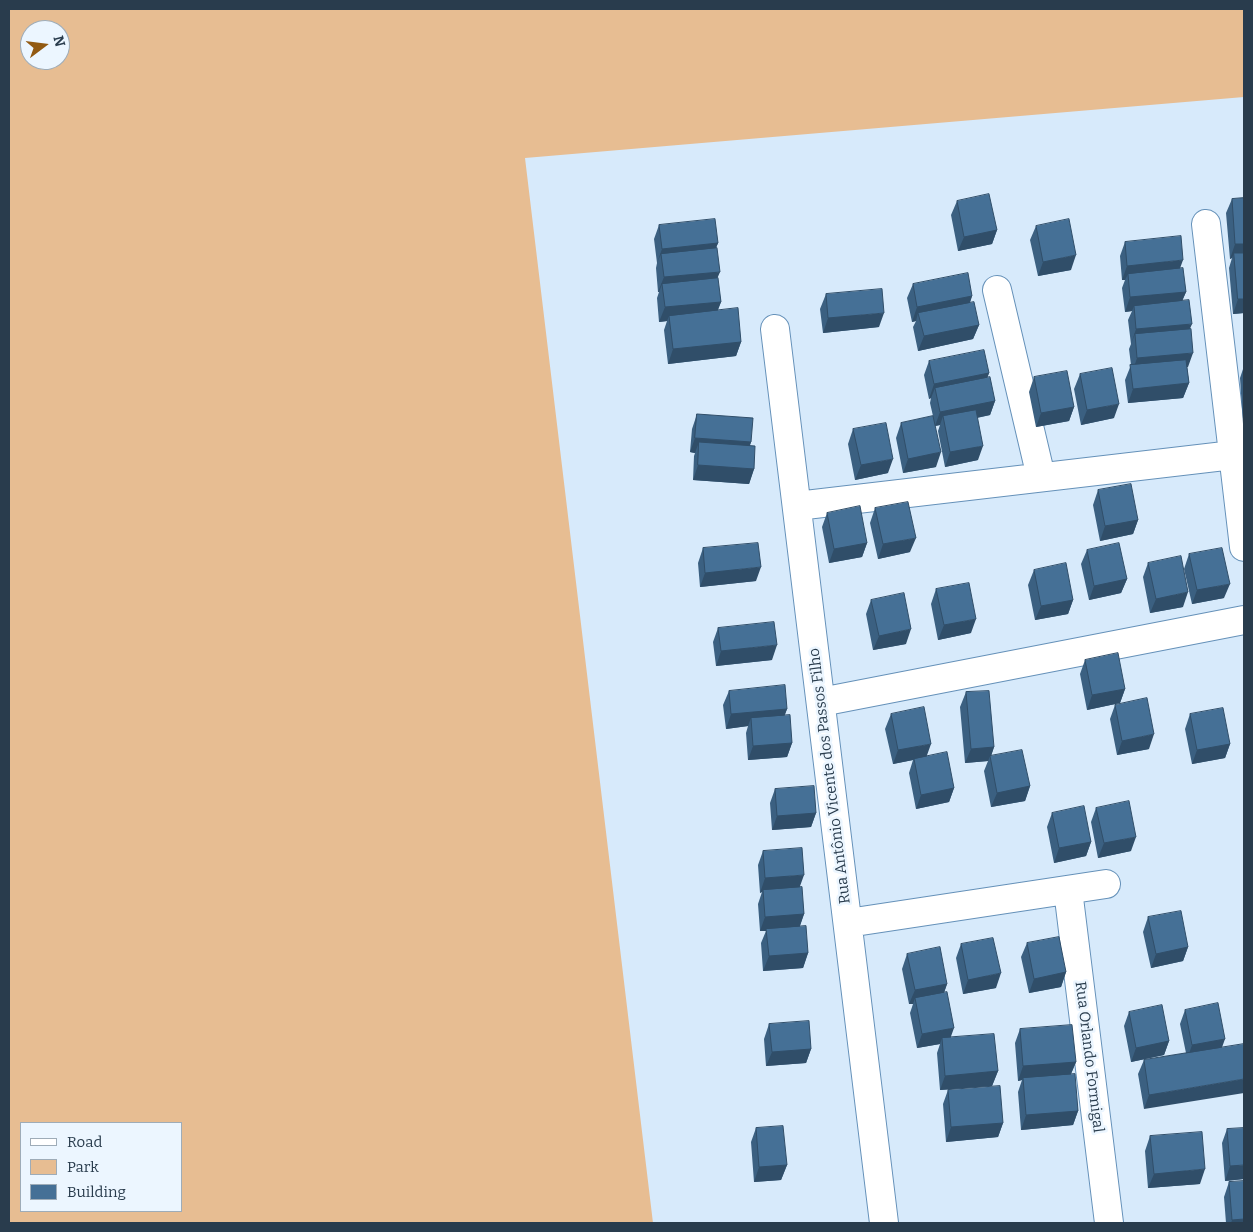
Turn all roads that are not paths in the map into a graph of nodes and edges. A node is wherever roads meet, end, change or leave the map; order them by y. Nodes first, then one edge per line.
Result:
1 (1206, 224) dead end
2 (997, 290) dead end
3 (775, 328) dead end
4 (1233, 455) junction
5 (1041, 477) junction
6 (797, 506) junction
7 (1244, 546) edge
8 (1244, 620) edge
9 (820, 702) junction
10 (1106, 884) dead end
11 (1068, 890) junction
12 (848, 923) junction
13 (884, 1223) edge
14 (1109, 1223) edge

1 - 4 street
2 - 5 street
3 - 6 street, Rua Antônio Vicente dos Passos Filho
4 - 5 street
4 - 7 street
5 - 6 street
6 - 9 street, Rua Antônio Vicente dos Passos Filho
8 - 9 street
9 - 12 street, Rua Antônio Vicente dos Passos Filho
10 - 11 street
11 - 12 street
11 - 14 street, Rua Orlando Formigal
12 - 13 street, Rua Antônio Vicente dos Passos Filho

